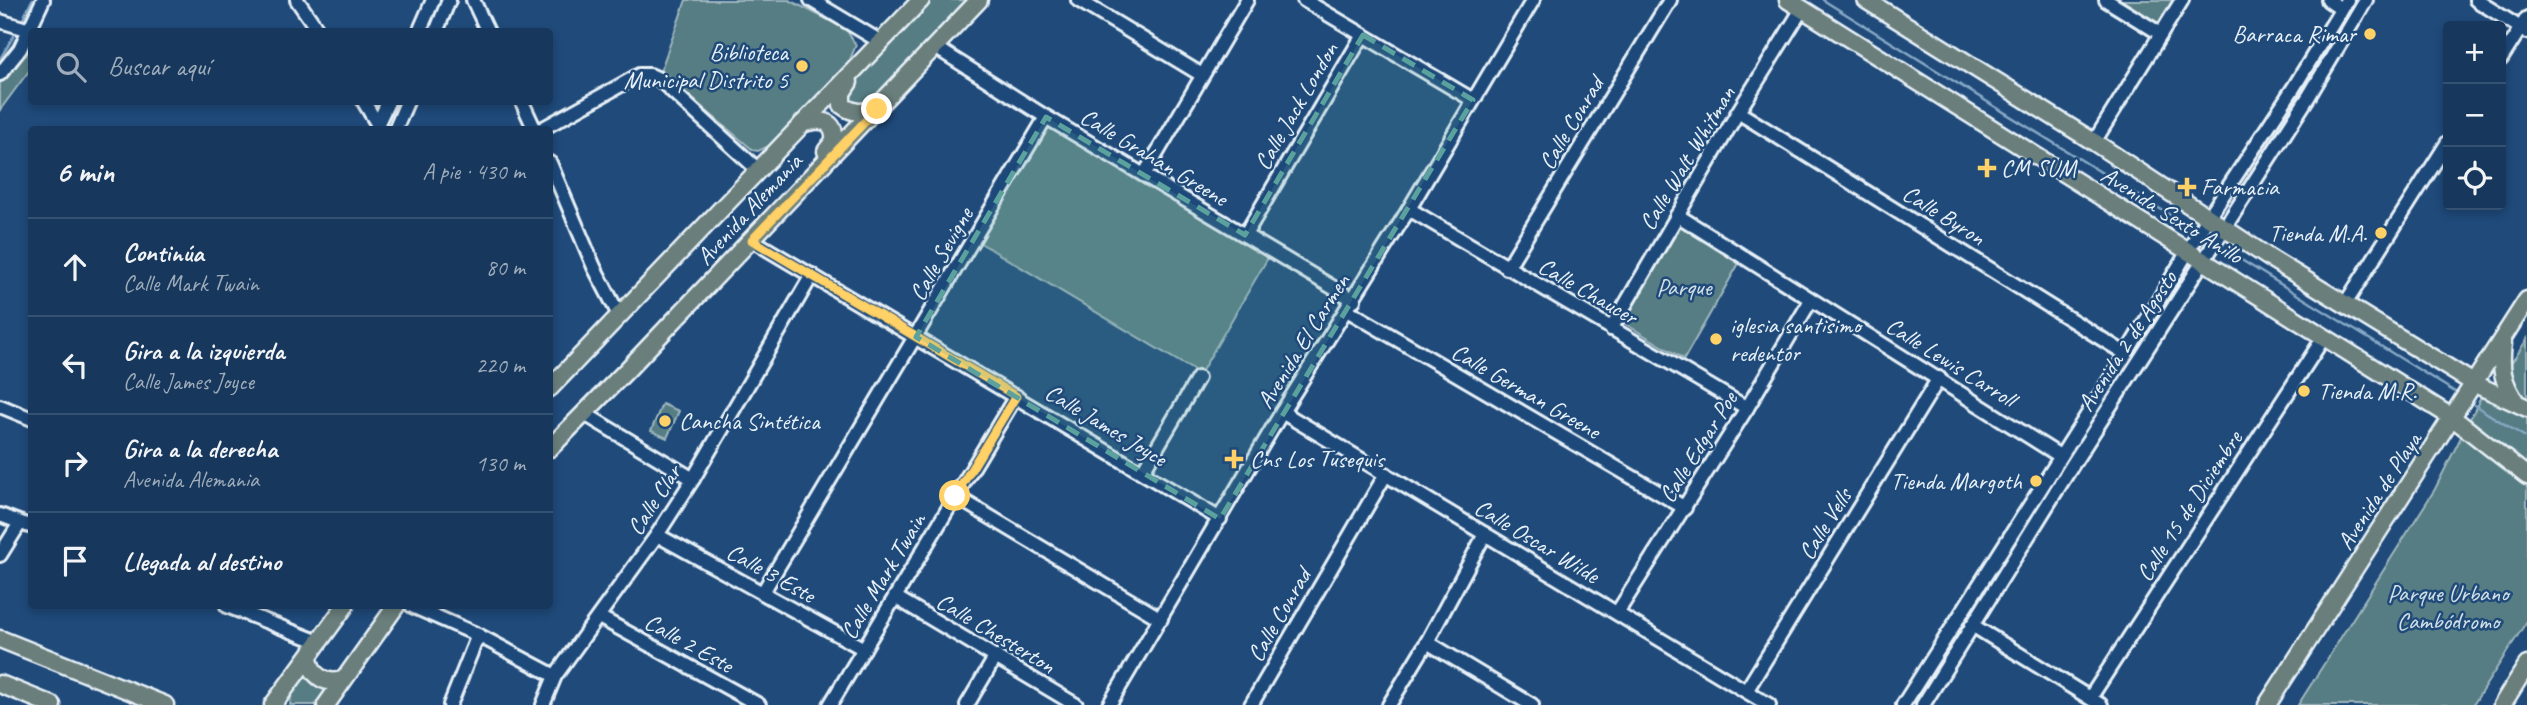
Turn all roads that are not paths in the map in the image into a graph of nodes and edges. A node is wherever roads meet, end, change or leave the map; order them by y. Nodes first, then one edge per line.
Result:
1 (43, 0) edge
2 (433, 0) edge
3 (449, 0) edge
4 (474, 0) edge
5 (811, 0) edge
6 (841, 0) edge
7 (920, 0) edge
8 (979, 0) edge
9 (1078, 0) edge
10 (1247, 0) edge
11 (1304, 0) edge
12 (1533, 0) edge
13 (1670, 0) edge
14 (1866, 0) edge
15 (2106, 0) edge
16 (2182, 0) edge
17 (2328, 0) edge
18 (2367, 0) edge
19 (2476, 0) edge
20 (299, 1) edge
21 (1795, 4) edge
22 (2344, 4) edge
23 (835, 14) junction
24 (3, 22) edge
25 (2525, 26) edge
26 (29, 28) edge
27 (316, 28) edge
28 (421, 28) edge
29 (438, 28) edge
30 (486, 28) edge
31 (28, 29) joint
32 (2161, 34) junction
33 (1363, 35) junction
34 (881, 42) junction
35 (936, 47) junction
36 (2506, 52) edge
37 (866, 57) junction
38 (0, 74) edge
39 (1202, 75) junction
40 (1474, 100) junction
41 (366, 105) edge
42 (387, 105) edge
43 (406, 105) edge
44 (523, 105) edge
45 (877, 109) junction
46 (1738, 112) junction
47 (1046, 117) junction
48 (2271, 123) junction
49 (802, 124) junction
50 (379, 126) edge
51 (397, 126) edge
52 (533, 126) edge
53 (547, 126) edge
54 (2286, 132) junction
55 (2094, 142) junction
56 (2445, 147) edge
57 (757, 169) junction
58 (553, 170) edge
59 (1144, 175) junction
60 (788, 200) junction
61 (1409, 209) junction
62 (1677, 215) junction
63 (2208, 218) junction
64 (2224, 229) junction
65 (1245, 235) junction
66 (752, 240) junction
67 (2187, 252) junction
68 (2203, 262) junction
69 (1507, 268) junction
70 (811, 275) junction
71 (1811, 300) junction
72 (2527, 300) edge
73 (2345, 304) junction
74 (1350, 305) junction
75 (620, 315) junction
76 (1611, 329) junction
77 (2138, 334) junction
78 (2505, 335) junction
79 (916, 337) junction
80 (2324, 337) junction
81 (2150, 342) junction
82 (2126, 354) junction
83 (1939, 378) junction
84 (1198, 379) dead end
85 (2475, 384) junction
86 (553, 385) edge
87 (1016, 396) junction
88 (2522, 405) edge
89 (0, 406) edge
90 (1747, 408) junction
91 (1282, 412) junction
92 (585, 414) junction
93 (28, 417) edge
94 (2453, 418) junction
95 (553, 445) edge
96 (2060, 456) junction
97 (1143, 471) junction
98 (1386, 474) junction
99 (2527, 476) edge
100 (693, 479) junction
101 (955, 496) junction
102 (1685, 508) junction
103 (0, 515) edge
104 (1220, 519) junction
105 (26, 525) edge
106 (1485, 534) junction
107 (657, 535) junction
108 (0, 555) edge
109 (763, 592) junction
110 (895, 597) junction
111 (235, 609) edge
112 (343, 609) edge
113 (394, 609) edge
114 (419, 609) edge
115 (1617, 613) junction
116 (598, 617) junction
117 (1161, 619) junction
118 (1972, 625) junction
119 (478, 635) junction
120 (0, 639) edge
121 (319, 642) junction
122 (1427, 642) junction
123 (864, 649) junction
124 (996, 656) junction
125 (309, 657) junction
126 (2527, 665) edge
127 (555, 676) junction
128 (343, 680) junction
129 (0, 684) edge
130 (1746, 691) junction
131 (2096, 701) edge
132 (52, 705) edge
133 (165, 705) edge
134 (273, 705) edge
135 (326, 705) edge
136 (450, 705) edge
137 (543, 705) edge
138 (759, 705) edge
139 (830, 705) edge
140 (967, 705) edge
141 (1076, 705) edge
142 (1109, 705) edge
143 (1251, 705) edge
144 (1389, 705) edge
145 (1532, 705) edge
146 (1769, 705) edge
147 (1903, 705) edge
148 (1923, 705) edge
149 (2267, 705) edge
150 (2501, 705) edge

1 - 26 street
2 - 28 street
3 - 29 street
4 - 30 street
5 - 23 street
6 - 23 street
7 - 34 main road, Avenida Alemania
8 - 35 main road, Avenida Alemania
9 - 39 street
10 - 39 street
11 - 33 street
12 - 40 street, Avenida El Carmen
13 - 69 street, Calle Conrad
14 - 55 main road, Avenida Sexto Anillo
15 - 32 street
16 - 32 street
17 - 22 street
18 - 54 street, Avenida 2 de Agosto
19 - 25 street
20 - 27 street
21 - 46 street, Calle Walt Whitman
21 - 67 main road, Avenida Sexto Anillo
22 - 48 street, Avenida 2 de Agosto
23 - 34 street
24 - 31 street
25 - 36 street
31 - 38 street
32 - 55 street
33 - 40 street
33 - 65 street, Calle Jack London
34 - 37 main road, Avenida Alemania
35 - 45 main road, Avenida Alemania
35 - 47 street, Calle Grahan Greene
37 - 45 main road
37 - 49 main road, Avenida Alemania
39 - 59 street
40 - 61 street, Avenida El Carmen
41 - 50 street
42 - 50 street
43 - 51 street
44 - 52 street
45 - 60 main road, Avenida Alemania
46 - 62 street, Calle Walt Whitman
46 - 82 street, Calle Byron
47 - 59 street, Calle Grahan Greene
47 - 79 street, Calle Sevigne
48 - 54 street
48 - 63 street, Avenida 2 de Agosto
49 - 57 main road, Avenida Alemania
49 - 60 main road
53 - 57 street
54 - 64 street, Avenida 2 de Agosto
55 - 63 main road, Avenida Sexto Anillo
56 - 73 street
57 - 75 main road, Avenida Alemania
58 - 75 street
59 - 65 street, Calle Grahan Greene
60 - 66 main road, Avenida Alemania
61 - 69 street, Calle Chaucer
61 - 74 street, Avenida El Carmen
62 - 71 street, Calle Lewis Carroll
62 - 76 street, Calle Walt Whitman
63 - 64 main road, Avenida Sexto Anillo
63 - 67 street, Avenida 2 de Agosto
64 - 68 street, Avenida 2 de Agosto
64 - 73 main road, Avenida Sexto Anillo
65 - 74 street, Calle Grahan Greene
66 - 70 street, Calle James Joyce
66 - 92 main road, Avenida Alemania
67 - 68 main road, Avenida Sexto Anillo
67 - 77 street, Avenida 2 de Agosto
68 - 80 main road, Avenida Sexto Anillo
68 - 81 street, Avenida 2 de Agosto
69 - 76 street, Calle Chaucer
70 - 79 street, Calle James Joyce
70 - 100 street, Calle Clar
71 - 83 street, Calle Lewis Carroll
71 - 90 street, Calle Edgar Poe
72 - 78 main road, Avenida de Playa
73 - 85 main road, Avenida Sexto Anillo
74 - 91 street, Avenida El Carmen
74 - 102 street, Calle German Greene
75 - 86 main road, Avenida Alemania
76 - 90 street, Calle Chaucer
77 - 81 street
77 - 82 street, Avenida 2 de Agosto
78 - 85 main road, Avenida de Playa
78 - 88 main road
79 - 87 street, Calle James Joyce
79 - 109 street, Calle Sevigne
80 - 94 main road, Avenida Sexto Anillo
80 - 131 street, Calle 15 de Diciembre
81 - 118 street, Avenida 2 de Agosto
82 - 96 street, Avenida 2 de Agosto
83 - 96 street, Calle Lewis Carroll
83 - 130 street, Calle Vells
84 - 97 street
85 - 88 main road, Avenida Sexto Anillo
85 - 94 main road, Avenida de Playa
87 - 97 street, Calle James Joyce
87 - 101 street, Calle Mark Twain
89 - 93 street
90 - 102 street, Calle Edgar Poe
91 - 98 street, Calle Oscar Wilde
91 - 104 street, Avenida El Carmen
92 - 95 main road, Avenida Alemania
92 - 100 street
94 - 99 main road, Avenida Sexto Anillo
94 - 149 main road, Avenida de Playa
96 - 147 street, Avenida 2 de Agosto
97 - 104 street, Calle James Joyce
98 - 106 street, Calle Oscar Wilde
98 - 143 street, Calle Conrad
100 - 107 street, Calle Clar
101 - 110 street, Calle Mark Twain
101 - 117 street
102 - 115 street, Calle Edgar Poe
103 - 105 street
104 - 117 street, Avenida El Carmen
105 - 108 street
106 - 115 street, Calle Oscar Wilde
106 - 122 street
107 - 109 street, Calle 3 Este
107 - 116 street, Calle Clar
109 - 123 street, Calle 3 Este
110 - 123 street, Calle Mark Twain
110 - 124 street, Calle Chesterton
111 - 121 street
112 - 121 main road
113 - 128 main road
114 - 119 street
115 - 130 street, Calle Oscar Wilde
116 - 127 street, Calle Clar
116 - 138 street, Calle 2 Este
117 - 142 street, Avenida El Carmen
118 - 131 street
118 - 148 street, Avenida 2 de Agosto
119 - 127 street
119 - 136 street
120 - 133 main road
121 - 125 main road
122 - 144 street
122 - 145 street
123 - 139 street, Calle Mark Twain
124 - 140 street
124 - 141 street, Calle Chesterton
125 - 128 main road
125 - 134 main road
126 - 150 main road
127 - 137 street, Calle Clar
128 - 135 main road
129 - 132 main road
130 - 146 street, Calle Oscar Wilde

